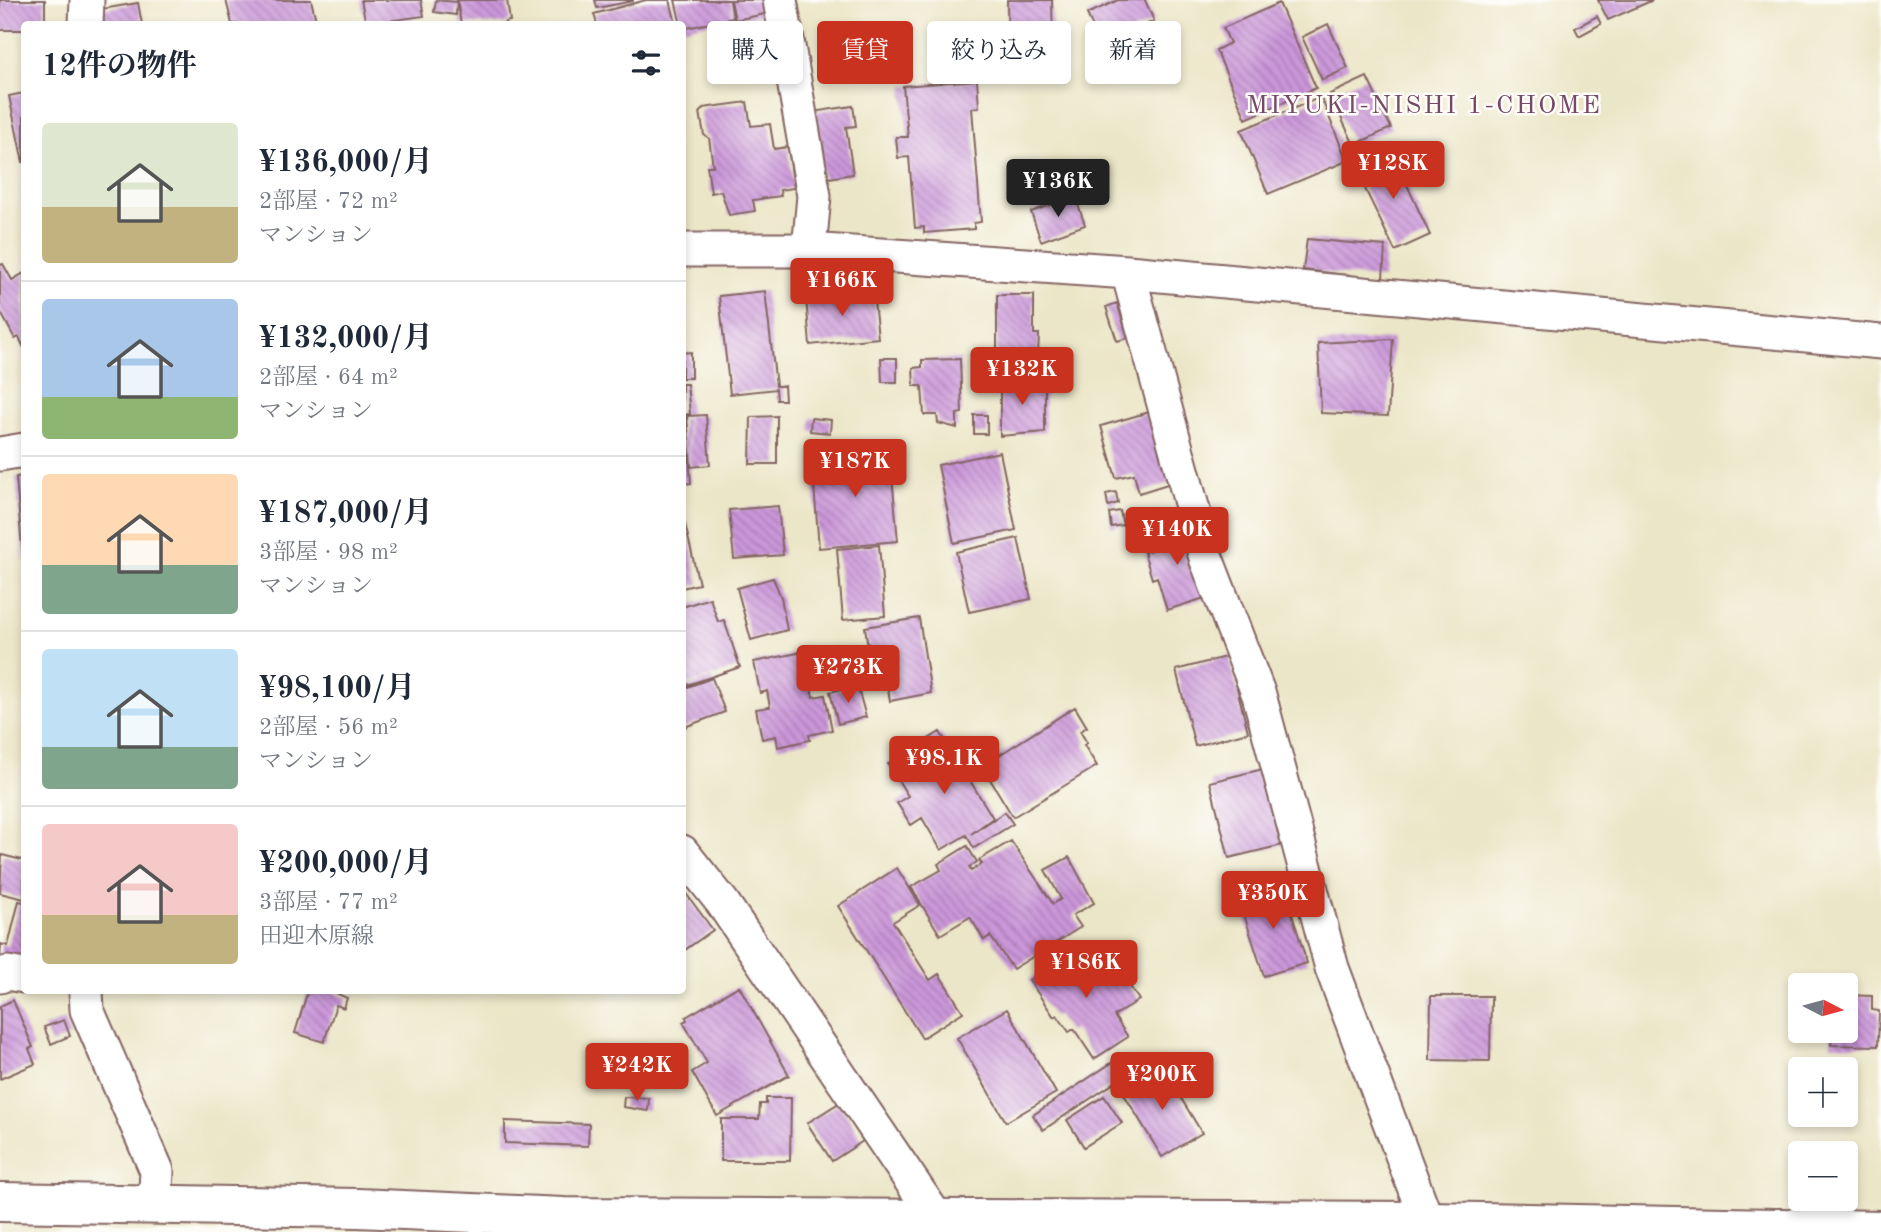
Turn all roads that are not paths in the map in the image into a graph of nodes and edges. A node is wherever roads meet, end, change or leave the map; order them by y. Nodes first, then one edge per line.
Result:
1 (87, 0) edge
2 (780, 0) edge
3 (86, 21) edge
4 (686, 250) edge
5 (809, 250) junction
6 (1128, 272) junction
7 (1881, 342) edge
8 (21, 450) edge
9 (0, 454) edge
10 (686, 857) edge
11 (21, 975) edge
12 (0, 976) edge
13 (86, 994) edge
14 (0, 1202) edge
15 (155, 1205) junction
16 (942, 1226) edge
17 (1430, 1227) edge
18 (1542, 1228) edge
19 (1881, 1230) edge

1 - 3 street
2 - 5 street
4 - 5 street
5 - 6 street
6 - 7 street
6 - 17 street
8 - 9 street
10 - 16 street
11 - 12 street
13 - 15 street
14 - 15 main road
15 - 16 main road
16 - 17 main road
17 - 18 main road
18 - 19 main road

